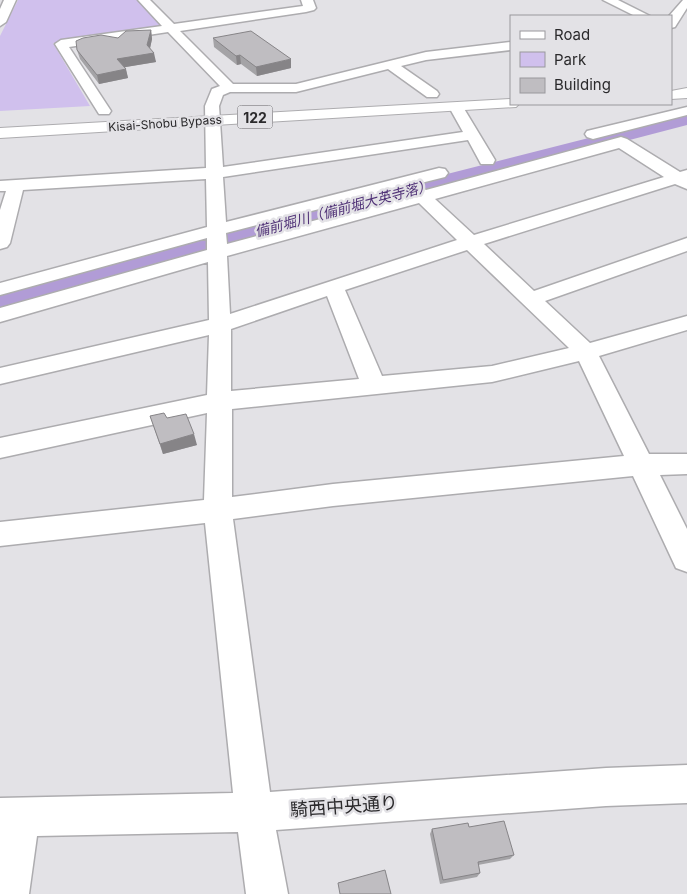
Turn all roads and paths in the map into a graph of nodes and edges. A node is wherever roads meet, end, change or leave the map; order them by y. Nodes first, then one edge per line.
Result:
1 (10, 0) edge
2 (144, 0) edge
3 (307, 0) edge
4 (609, 0) edge
5 (687, 2) edge
6 (642, 15) edge
7 (0, 22) edge
8 (172, 28) junction
9 (673, 28) edge
10 (510, 46) edge
11 (392, 66) junction
12 (687, 87) edge
13 (229, 88) junction
14 (672, 88) edge
15 (510, 92) edge
16 (432, 94) junction
17 (687, 94) edge
18 (672, 95) edge
19 (392, 96) dead end
20 (315, 100) dead end
21 (510, 104) edge
22 (456, 106) junction
23 (163, 109) dead end
24 (124, 110) dead end
25 (104, 111) junction
26 (687, 111) edge
27 (85, 112) dead end
28 (212, 113) junction
29 (687, 126) edge
30 (0, 133) edge
31 (472, 135) junction
32 (621, 142) junction
33 (554, 144) dead end
34 (506, 156) dead end
35 (487, 160) junction
36 (469, 165) dead end
37 (451, 170) dead end
38 (215, 173) junction
39 (684, 179) edge
40 (8, 185) edge
41 (414, 189) junction
42 (470, 242) junction
43 (0, 243) edge
44 (217, 244) junction
45 (687, 244) edge
46 (332, 288) junction
47 (0, 289) edge
48 (532, 299) junction
49 (0, 315) edge
50 (687, 323) edge
51 (220, 325) junction
52 (586, 352) junction
53 (0, 376) edge
54 (374, 385) junction
55 (219, 400) junction
56 (0, 448) edge
57 (687, 464) edge
58 (643, 465) junction
59 (218, 510) junction
60 (0, 534) edge
61 (687, 559) edge
62 (687, 784) edge
63 (254, 812) junction
64 (10, 817) edge
65 (8, 894) edge
66 (267, 894) edge

1 - 7 street
2 - 8 street
3 - 8 street
4 - 6 street
5 - 9 street
8 - 13 street
8 - 25 street
10 - 11 street
11 - 13 street
11 - 16 street
12 - 14 highway
13 - 28 street
15 - 16 highway
16 - 19 highway
17 - 18 highway
20 - 28 highway, Kisai-Shobu Bypass / 122
21 - 22 highway, Kisai-Shobu Bypass / 122
22 - 28 highway, Kisai-Shobu Bypass / 122
22 - 31 street
23 - 28 highway, Kisai-Shobu Bypass / 122
24 - 25 highway, Kisai-Shobu Bypass
25 - 27 highway, Kisai-Shobu Bypass
26 - 33 street
28 - 30 highway, Kisai-Shobu Bypass / 122
28 - 38 street
29 - 32 street
31 - 35 street
31 - 38 street
32 - 39 street
32 - 41 street
34 - 35 street
35 - 36 street
37 - 41 street
38 - 40 street
38 - 44 street
39 - 42 street
40 - 43 street
41 - 42 street
41 - 44 street
42 - 46 street
42 - 48 street
44 - 47 street
44 - 49 street
44 - 51 street
45 - 48 street
46 - 51 street
46 - 54 street
48 - 52 street
50 - 52 street
51 - 53 street
51 - 55 street
52 - 54 street
52 - 58 street
54 - 55 street
55 - 56 street
55 - 59 street
57 - 58 street
58 - 59 street
58 - 61 street
59 - 60 street
59 - 63 street
62 - 63 street, 騎西中央通り
63 - 64 street, 騎西中央通り
63 - 66 street
64 - 65 street

